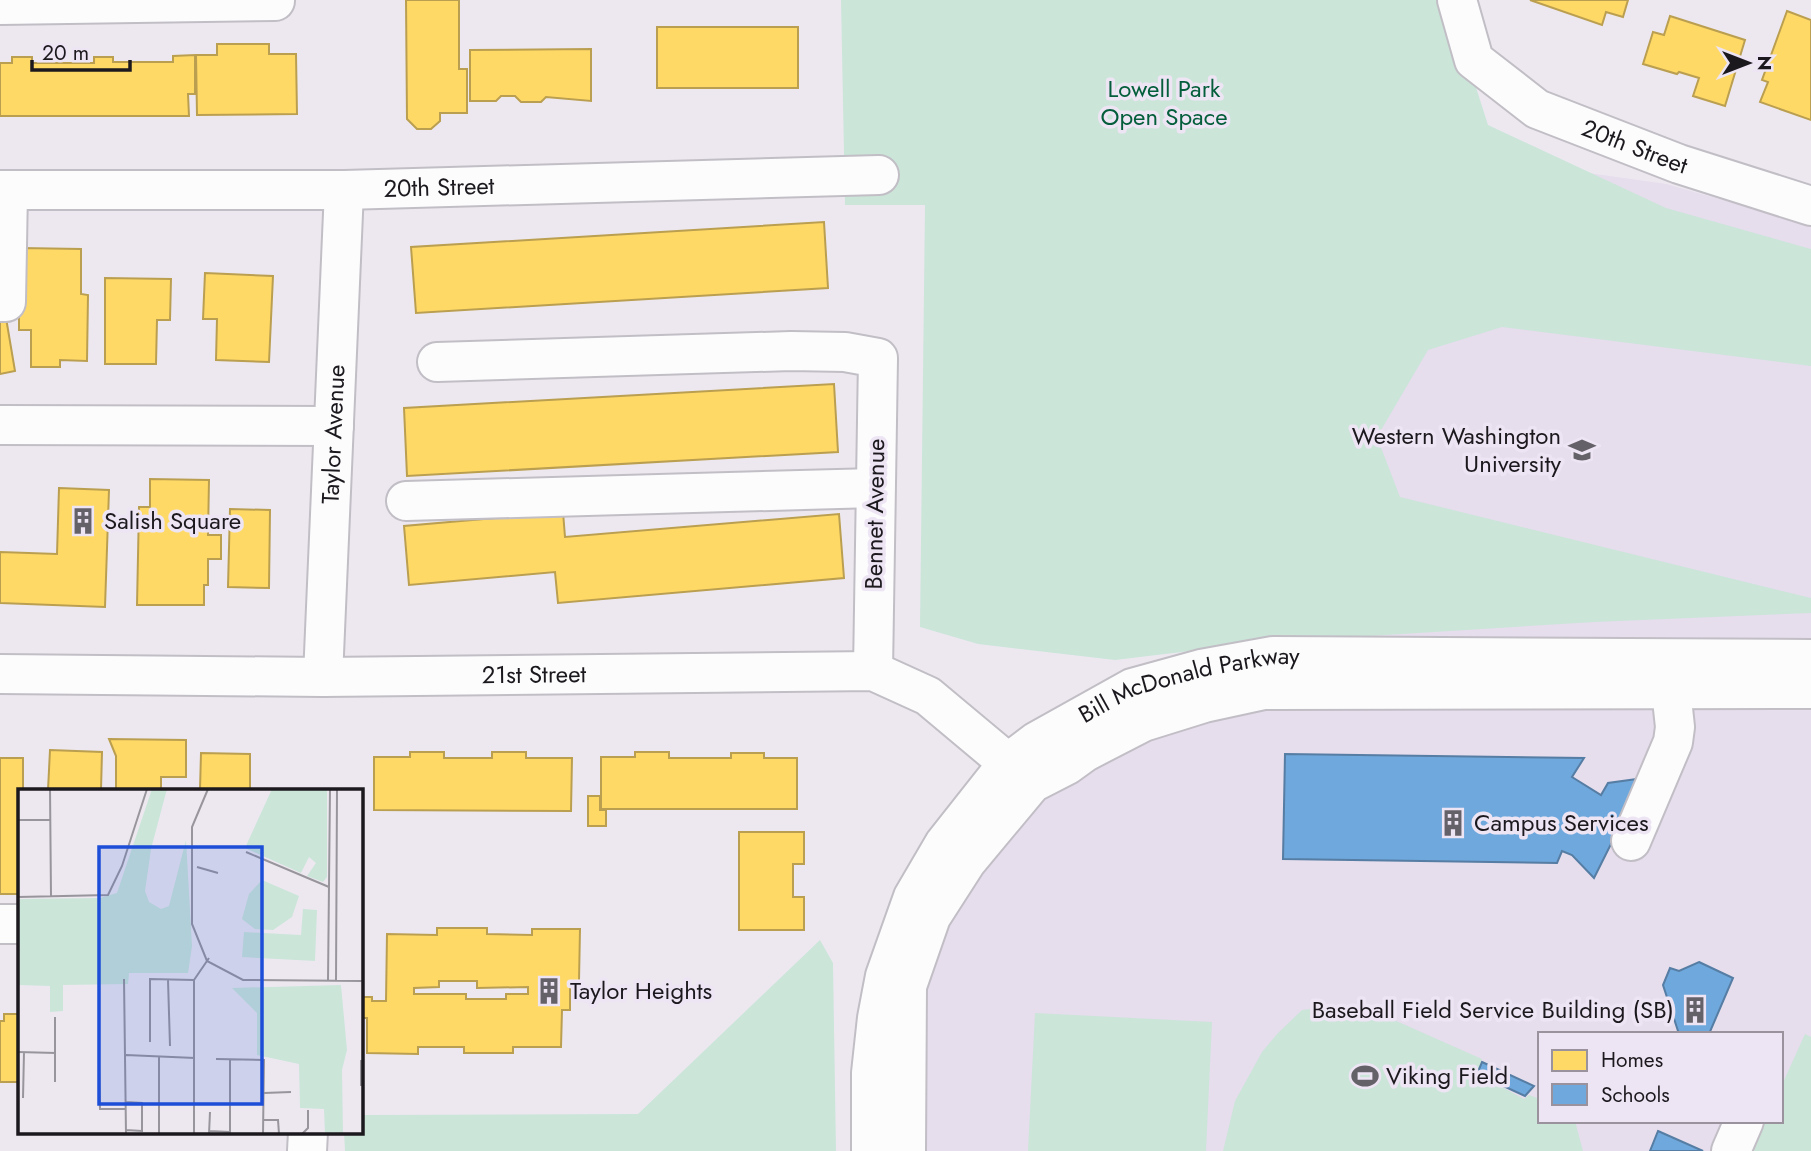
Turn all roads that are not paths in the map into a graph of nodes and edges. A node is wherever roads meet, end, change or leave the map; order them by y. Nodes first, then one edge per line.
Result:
1 (1457, 0) edge
2 (275, 1) edge
3 (0, 5) edge
4 (879, 175) dead end
5 (4, 190) edge
6 (344, 190) junction
7 (1811, 206) edge
8 (0, 302) edge
9 (437, 362) dead end
10 (0, 425) edge
11 (334, 426) junction
12 (875, 488) junction
13 (406, 501) dead end
14 (1811, 659) edge
15 (873, 671) junction
16 (0, 674) edge
17 (323, 677) junction
18 (1811, 689) edge
19 (1671, 690) junction
20 (1020, 773) junction
21 (1631, 841) dead end
22 (0, 924) edge
23 (18, 924) edge
24 (1743, 1123) edge
25 (871, 1151) edge
26 (906, 1151) edge
27 (1731, 1151) edge

1 - 7 street, 20th Street
2 - 3 street
4 - 6 street, 20th Street
5 - 6 street, 20th Street
5 - 8 street
6 - 11 street, Taylor Avenue
9 - 12 street, Bennet Avenue
10 - 11 street
11 - 17 street, Taylor Avenue
12 - 13 street
12 - 15 street, Bennet Avenue
14 - 20 street, Bill McDonald Parkway
15 - 17 street, 21st Street
15 - 20 street, 21st Street
16 - 17 street, 21st Street
18 - 19 street, Bill McDonald Parkway
19 - 20 street, Bill McDonald Parkway
19 - 21 street
20 - 25 street, Bill McDonald Parkway
20 - 26 street, Bill McDonald Parkway
22 - 23 street
24 - 27 street

